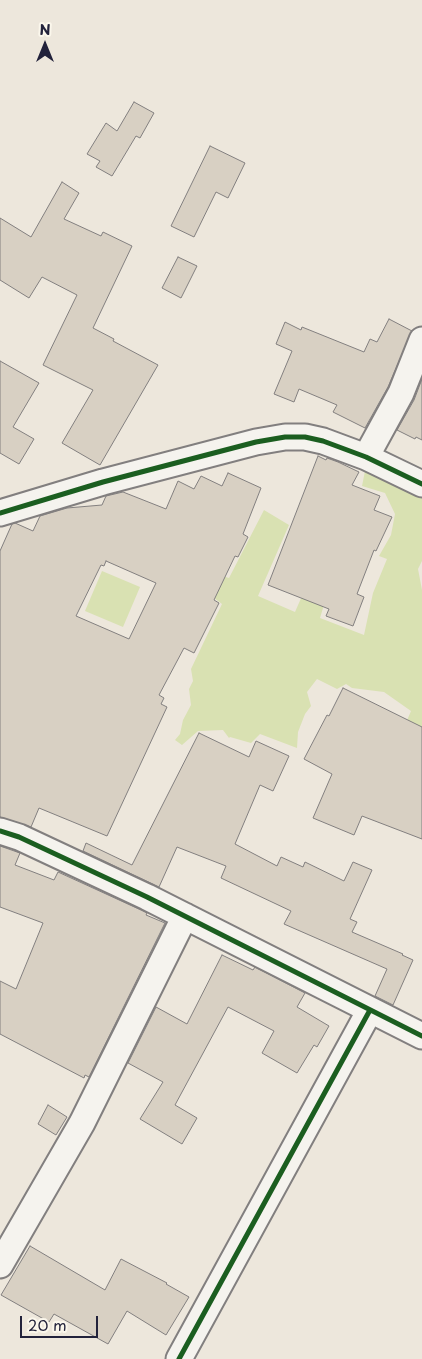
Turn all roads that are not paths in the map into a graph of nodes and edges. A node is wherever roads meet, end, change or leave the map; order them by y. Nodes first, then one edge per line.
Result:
1 (422, 340) edge
2 (366, 457) junction
3 (422, 484) edge
4 (0, 513) edge
5 (0, 831) edge
6 (185, 916) junction
7 (370, 1010) junction
8 (422, 1036) edge
9 (0, 1265) edge
10 (179, 1359) edge

1 - 2 street
2 - 3 street
2 - 4 street
5 - 6 street
6 - 7 street
6 - 9 street
7 - 8 street
7 - 10 street

